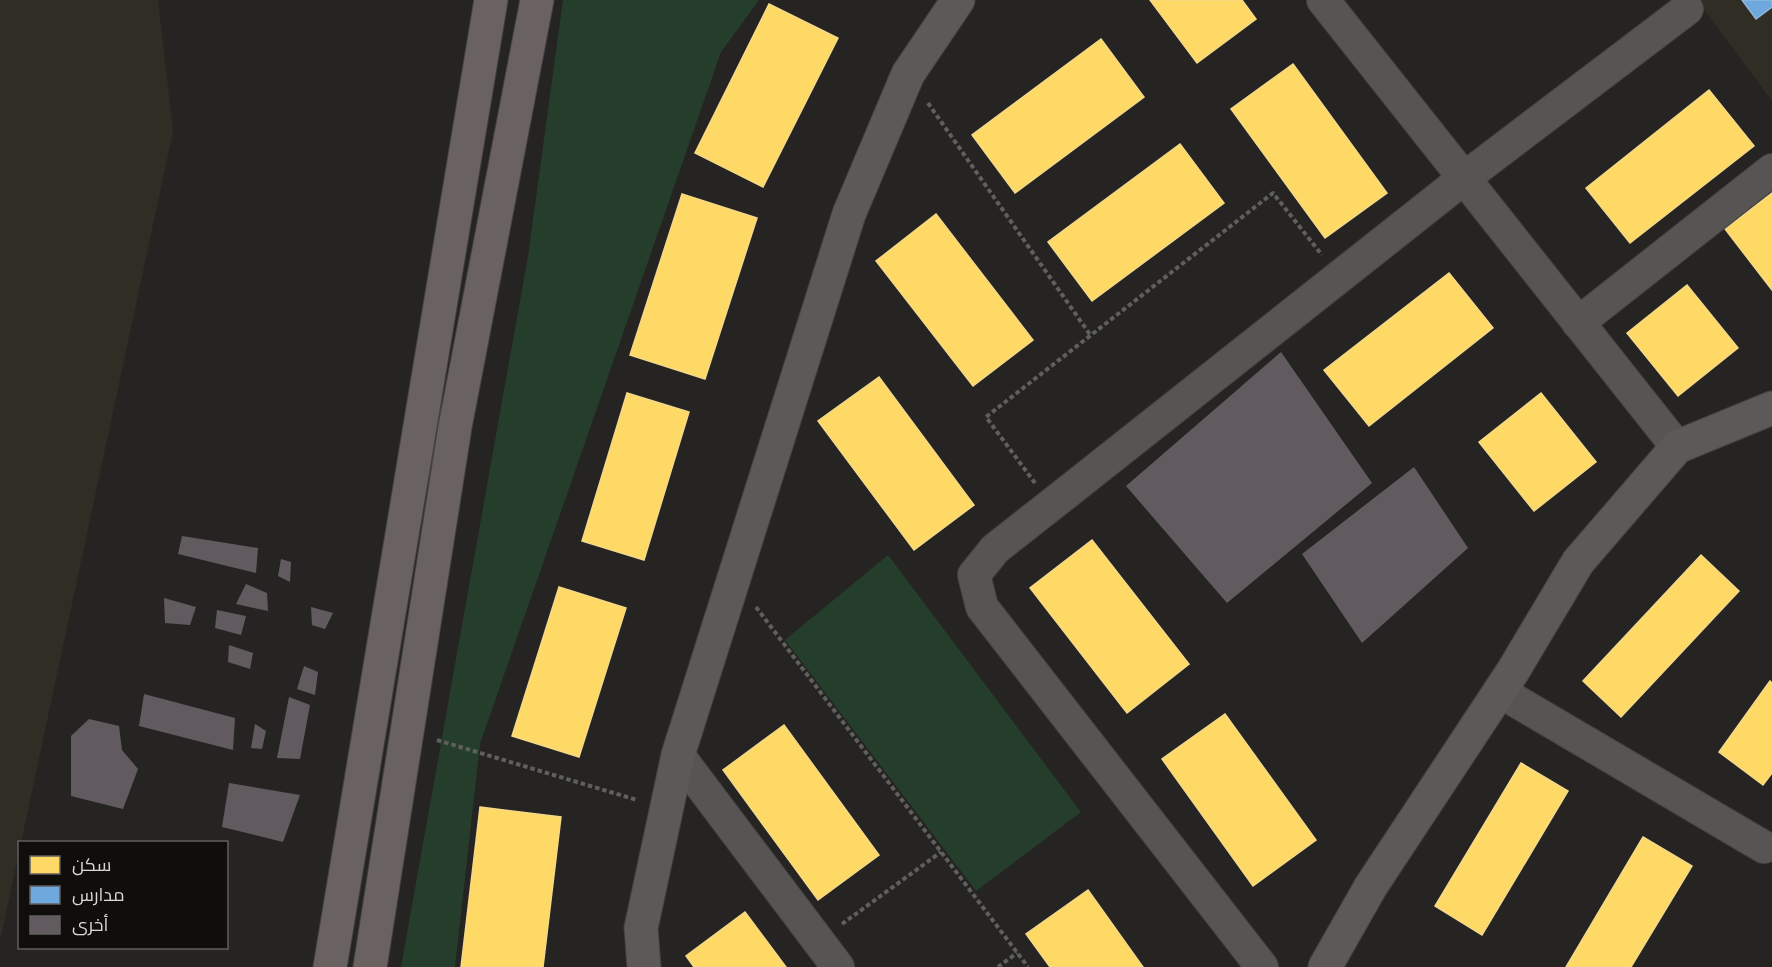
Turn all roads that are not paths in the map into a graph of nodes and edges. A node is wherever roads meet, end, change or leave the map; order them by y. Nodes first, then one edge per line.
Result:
1 (491, 0) edge
2 (537, 0) edge
3 (958, 0) edge
4 (1323, 0) edge
5 (1687, 9) dead end
6 (1772, 170) edge
7 (1463, 179) junction
8 (1578, 323) junction
9 (1772, 408) edge
10 (1677, 447) junction
11 (1500, 691) junction
12 (678, 755) junction
13 (1764, 847) dead end
14 (330, 967) edge
15 (370, 967) edge
16 (644, 967) edge
17 (838, 967) edge
18 (1262, 967) edge
19 (1325, 967) edge

1 - 14 main road
2 - 15 main road
3 - 12 street
4 - 7 street
5 - 7 street
6 - 8 street
7 - 8 street
7 - 18 street
8 - 10 street
9 - 10 street
10 - 11 street
11 - 13 street
11 - 19 street
12 - 16 street
12 - 17 street

